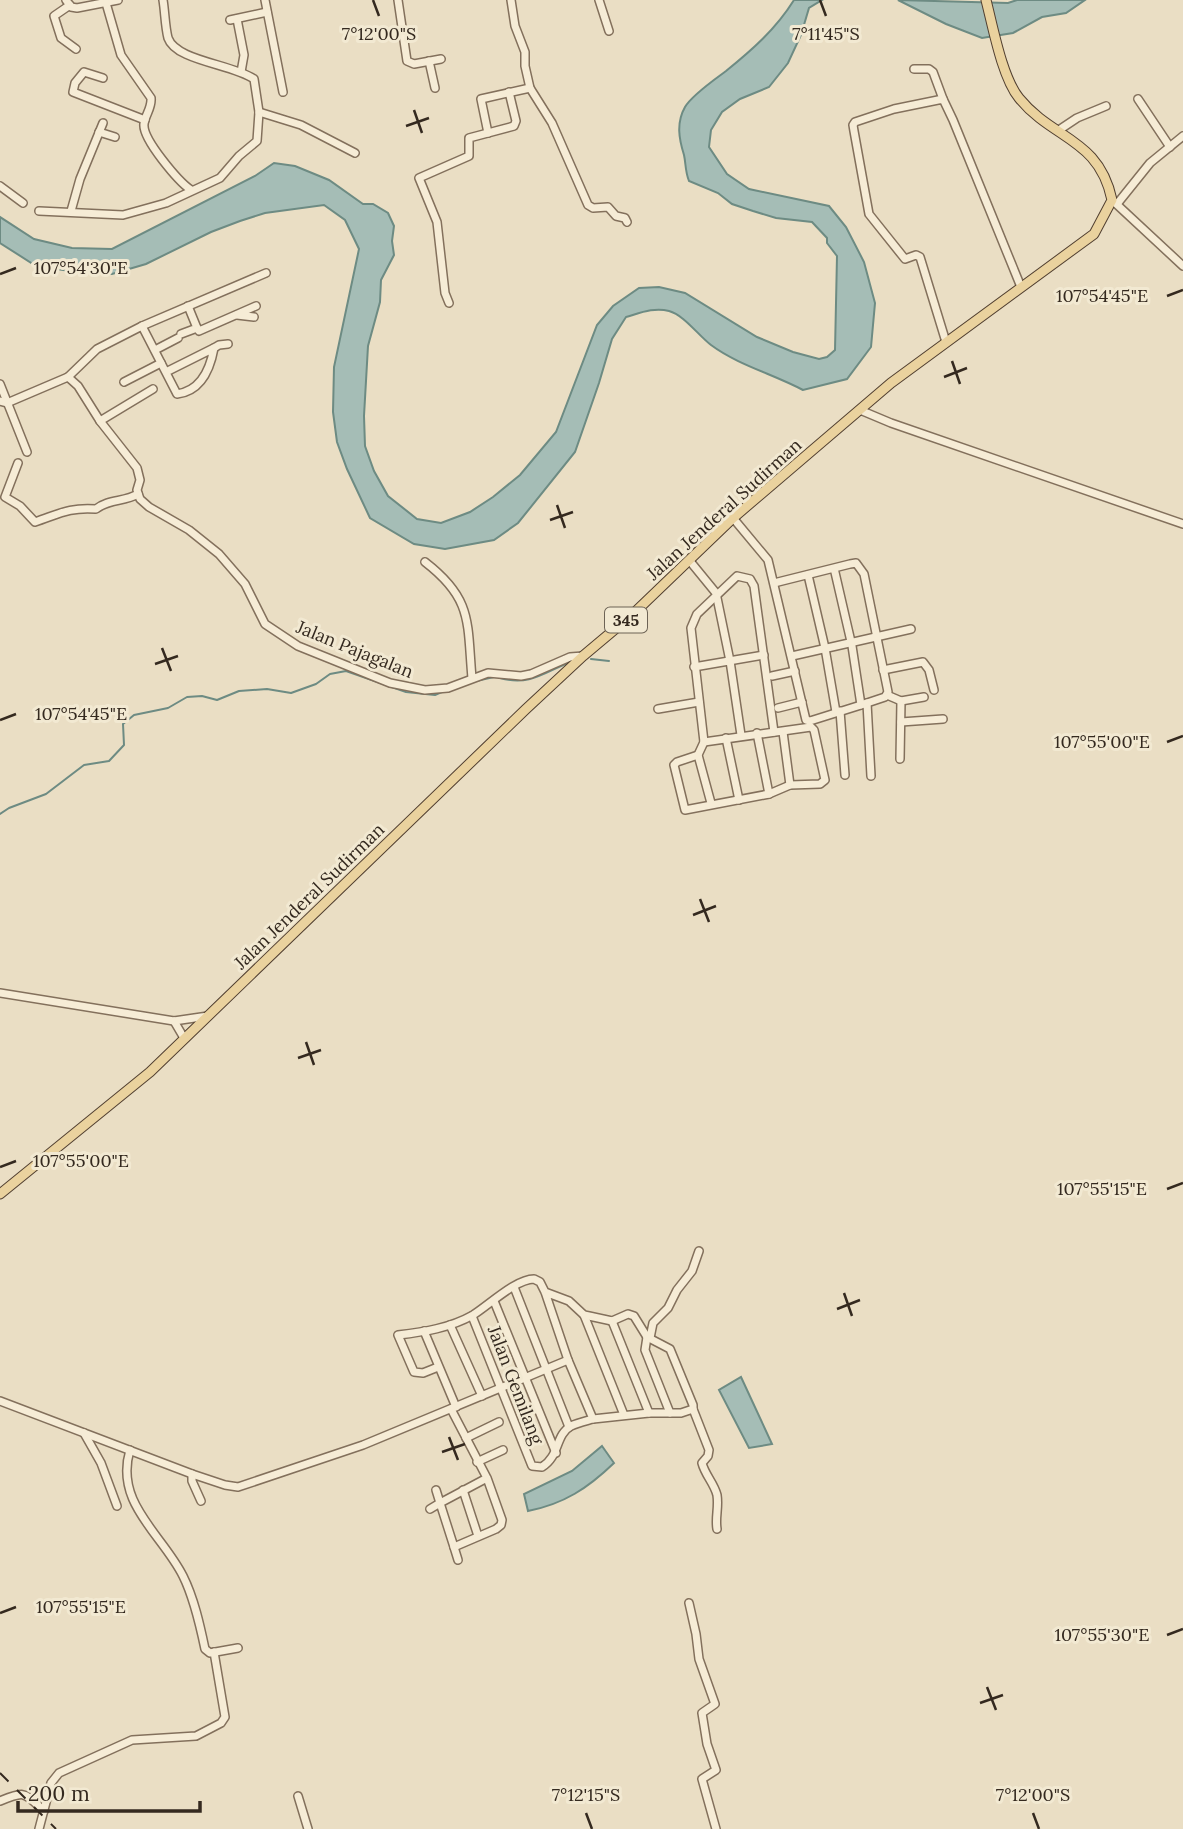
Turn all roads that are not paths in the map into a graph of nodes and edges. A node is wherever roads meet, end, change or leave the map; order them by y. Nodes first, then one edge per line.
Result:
1 (118, 0) edge
2 (163, 0) edge
3 (265, 0) edge
4 (398, 0) edge
5 (511, 0) edge
6 (599, 0) edge
7 (986, 0) edge
8 (68, 3) edge
9 (106, 3) junction
10 (267, 12) junction
11 (609, 32) dead end
12 (76, 49) dead end
13 (441, 59) dead end
14 (429, 61) junction
15 (914, 69) dead end
16 (241, 72) junction
17 (103, 78) dead end
18 (435, 88) dead end
19 (530, 88) junction
20 (283, 92) dead end
21 (509, 92) junction
22 (943, 99) junction
23 (1138, 99) dead end
24 (1106, 106) dead end
25 (260, 112) junction
26 (145, 120) junction
27 (103, 123) dead end
28 (1059, 130) junction
29 (99, 132) junction
30 (488, 133) junction
31 (1183, 136) edge
32 (115, 137) dead end
33 (1170, 147) junction
34 (355, 153) dead end
35 (0, 187) edge
36 (191, 190) junction
37 (1114, 202) junction
38 (23, 203) dead end
39 (39, 211) dead end
40 (71, 211) junction
41 (627, 222) dead end
42 (1183, 266) edge
43 (266, 273) dead end
44 (1021, 287) junction
45 (449, 303) dead end
46 (188, 306) junction
47 (256, 306) dead end
48 (237, 314) junction
49 (254, 317) dead end
50 (142, 326) junction
51 (197, 328) junction
52 (946, 342) junction
53 (228, 345) dead end
54 (214, 348) junction
55 (155, 350) junction
56 (161, 363) junction
57 (166, 372) junction
58 (68, 377) junction
59 (124, 382) dead end
60 (0, 384) edge
61 (153, 389) dead end
62 (4, 402) edge
63 (860, 410) junction
64 (100, 421) junction
65 (27, 452) dead end
66 (18, 463) dead end
67 (138, 494) junction
68 (2, 498) edge
69 (733, 518) junction
70 (1183, 524) edge
71 (689, 560) junction
72 (425, 562) dead end
73 (834, 568) junction
74 (808, 575) junction
75 (774, 583) junction
76 (716, 593) junction
77 (911, 629) dead end
78 (877, 637) junction
79 (851, 643) junction
80 (825, 648) junction
81 (764, 655) junction
82 (583, 656) junction
83 (792, 656) junction
84 (730, 661) junction
85 (694, 667) junction
86 (883, 670) junction
87 (795, 671) junction
88 (772, 676) dead end
89 (472, 678) junction
90 (934, 690) dead end
91 (887, 695) junction
92 (924, 697) dead end
93 (901, 701) junction
94 (699, 702) junction
95 (802, 702) junction
96 (864, 704) junction
97 (778, 708) dead end
98 (658, 709) dead end
99 (838, 712) junction
100 (943, 719) dead end
101 (901, 722) junction
102 (778, 732) junction
103 (757, 733) junction
104 (741, 735) junction
105 (726, 738) junction
106 (704, 742) junction
107 (698, 755) junction
108 (900, 759) dead end
109 (845, 775) dead end
110 (871, 776) dead end
111 (790, 785) junction
112 (769, 793) junction
113 (739, 800) junction
114 (712, 803) junction
115 (0, 993) edge
116 (208, 1016) junction
117 (174, 1021) junction
118 (184, 1038) junction
119 (0, 1194) edge
120 (698, 1251) dead end
121 (514, 1287) junction
122 (545, 1292) junction
123 (494, 1301) junction
124 (584, 1315) junction
125 (472, 1316) junction
126 (611, 1321) junction
127 (450, 1325) junction
128 (424, 1332) junction
129 (649, 1338) junction
130 (568, 1360) junction
131 (439, 1367) junction
132 (547, 1370) junction
133 (526, 1378) junction
134 (502, 1388) junction
135 (482, 1396) junction
136 (0, 1401) edge
137 (453, 1408) junction
138 (693, 1409) junction
139 (649, 1413) junction
140 (670, 1413) junction
141 (624, 1415) junction
142 (593, 1419) junction
143 (499, 1422) dead end
144 (569, 1427) junction
145 (84, 1433) junction
146 (466, 1438) junction
147 (130, 1450) junction
148 (503, 1450) dead end
149 (556, 1453) junction
150 (477, 1462) junction
151 (192, 1474) junction
152 (487, 1478) junction
153 (436, 1490) dead end
154 (463, 1490) junction
155 (201, 1501) dead end
156 (440, 1503) junction
157 (117, 1506) dead end
158 (430, 1509) dead end
159 (717, 1530) dead end
160 (478, 1536) junction
161 (454, 1547) junction
162 (458, 1560) dead end
163 (689, 1604) dead end
164 (238, 1648) dead end
165 (214, 1651) junction
166 (298, 1796) dead end
167 (0, 1801) edge
168 (44, 1811) junction
169 (39, 1829) edge
170 (308, 1829) edge
171 (716, 1829) edge

1 - 9 street
2 - 16 street
3 - 10 street
4 - 14 street
5 - 19 street
6 - 11 street
7 - 28 main road
8 - 9 street
8 - 12 street
9 - 26 street
10 - 16 street
10 - 20 street
13 - 14 street
14 - 18 street
15 - 22 street
16 - 25 street
17 - 26 street
19 - 21 street
19 - 41 street
21 - 30 street
21 - 30 street
22 - 44 street
22 - 52 street
23 - 33 street
24 - 28 street
25 - 34 street
25 - 36 street
26 - 36 street
27 - 29 street
28 - 37 main road
29 - 32 street
29 - 40 street
30 - 45 street
31 - 33 street
33 - 37 street
35 - 38 street
36 - 40 street
37 - 42 street
37 - 44 main road, Jalan Jenderal Sudirman / 345
39 - 40 street
43 - 46 street
44 - 52 main road, Jalan Jenderal Sudirman / 345
46 - 50 street
46 - 51 street
47 - 48 street
48 - 49 street
48 - 51 street
50 - 55 street
50 - 58 street
51 - 55 street
52 - 63 main road, Jalan Jenderal Sudirman / 345
53 - 54 street
54 - 57 street
54 - 57 street
55 - 56 street
56 - 57 street
56 - 59 street
58 - 62 street
58 - 64 street
60 - 62 street
61 - 64 street
62 - 65 street
63 - 69 main road, Jalan Jenderal Sudirman / 345
63 - 70 street
64 - 67 street
66 - 68 street
67 - 68 street
67 - 89 street, Jalan Pajagalan
69 - 71 main road, Jalan Jenderal Sudirman / 345
69 - 75 street
71 - 76 street
71 - 82 main road, Jalan Jenderal Sudirman / 345
72 - 89 street
73 - 74 street
73 - 78 street
73 - 79 street
74 - 75 street
74 - 80 street
75 - 83 street
76 - 81 street
76 - 84 street
76 - 85 street
77 - 78 street
78 - 79 street
78 - 86 street
79 - 80 street
79 - 96 street
80 - 83 street
80 - 99 street
81 - 84 street
81 - 102 street
82 - 89 street, Jalan Pajagalan
82 - 116 main road, Jalan Jenderal Sudirman / 345
83 - 87 street
84 - 85 street
84 - 104 street
85 - 94 street
86 - 90 street
86 - 91 street
87 - 88 street
87 - 95 street
91 - 93 street
91 - 96 street
92 - 93 street
93 - 101 street
94 - 98 street
94 - 106 street
95 - 97 street
95 - 99 street
96 - 99 street
96 - 110 street
99 - 109 street
100 - 101 street
101 - 108 street
102 - 103 street
102 - 111 street
102 - 111 street
103 - 104 street
103 - 112 street
104 - 105 street
105 - 106 street
105 - 113 street
106 - 107 street
107 - 114 street
107 - 114 street
111 - 112 street
112 - 113 street
113 - 114 street
115 - 117 street
116 - 117 street
116 - 118 main road, Jalan Jenderal Sudirman / 345
117 - 118 street
118 - 119 main road, Jalan Jenderal Sudirman / 345
120 - 129 street
121 - 122 street
121 - 123 street
121 - 132 street
122 - 124 street
122 - 130 street
123 - 125 street
123 - 133 street
124 - 126 street
124 - 141 street
125 - 127 street
125 - 134 street, Jalan Gemilang
126 - 129 street
126 - 139 street
127 - 128 street
127 - 135 street
128 - 131 street
128 - 131 street
129 - 138 street
129 - 140 street
130 - 132 street
130 - 142 street
131 - 137 street
132 - 133 street
132 - 144 street
133 - 134 street
133 - 149 street
134 - 135 street
134 - 149 street, Jalan Gemilang
135 - 137 street
136 - 145 street
137 - 146 street
137 - 151 street
138 - 140 street
138 - 159 street
139 - 140 street
139 - 141 street
141 - 142 street
142 - 144 street
143 - 146 street
144 - 149 street
145 - 147 street
145 - 157 street
146 - 150 street
147 - 151 street
147 - 165 street
148 - 150 street
150 - 152 street
151 - 155 street
152 - 154 street
152 - 160 street
153 - 156 street
154 - 156 street
154 - 160 street
156 - 158 street
156 - 161 street
160 - 161 street
161 - 162 street
163 - 171 street
164 - 165 street
165 - 168 street
166 - 170 street
167 - 168 street
168 - 169 street

